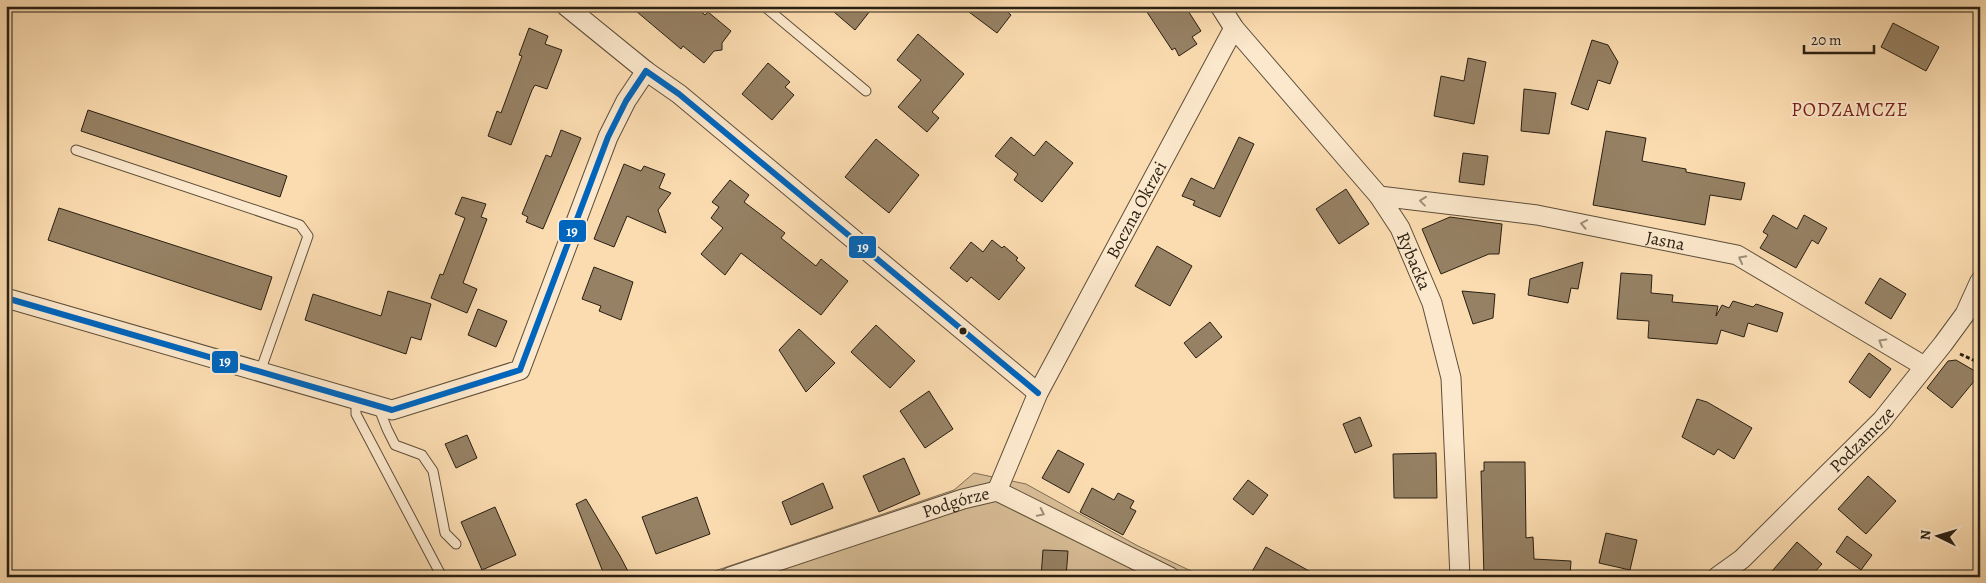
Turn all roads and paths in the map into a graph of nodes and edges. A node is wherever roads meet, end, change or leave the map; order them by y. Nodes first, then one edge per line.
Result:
1 (566, 6) edge
2 (1220, 6) edge
3 (767, 7) edge
4 (1234, 28) junction
5 (646, 71) junction
6 (866, 91) dead end
7 (76, 150) dead end
8 (1379, 196) junction
9 (1980, 280) edge
10 (6, 298) edge
11 (1964, 356) dead end
12 (1980, 363) edge
13 (1924, 366) junction
14 (260, 372) junction
15 (1038, 393) junction
16 (356, 400) junction
17 (378, 406) junction
18 (997, 491) junction
19 (456, 544) dead end
20 (442, 577) edge
21 (730, 577) edge
22 (1170, 577) edge
23 (1460, 577) edge
24 (1717, 577) edge

1 - 5 street
2 - 4 street, Rybacka
3 - 6 lane
4 - 8 street, Rybacka
4 - 15 street, Boczna Okrzei
5 - 15 street
5 - 17 street
7 - 14 lane
13 -> 8 street, Jasna
8 - 23 street, Rybacka
9 - 13 street, Podzamcze
10 - 14 street
11 - 12 path
13 - 24 street, Podzamcze
14 - 16 street
15 - 18 street, Boczna Okrzei
16 - 17 street
16 - 20 lane
17 - 19 lane
18 - 21 street, Podgórze
18 -> 22 street, Podgórze

